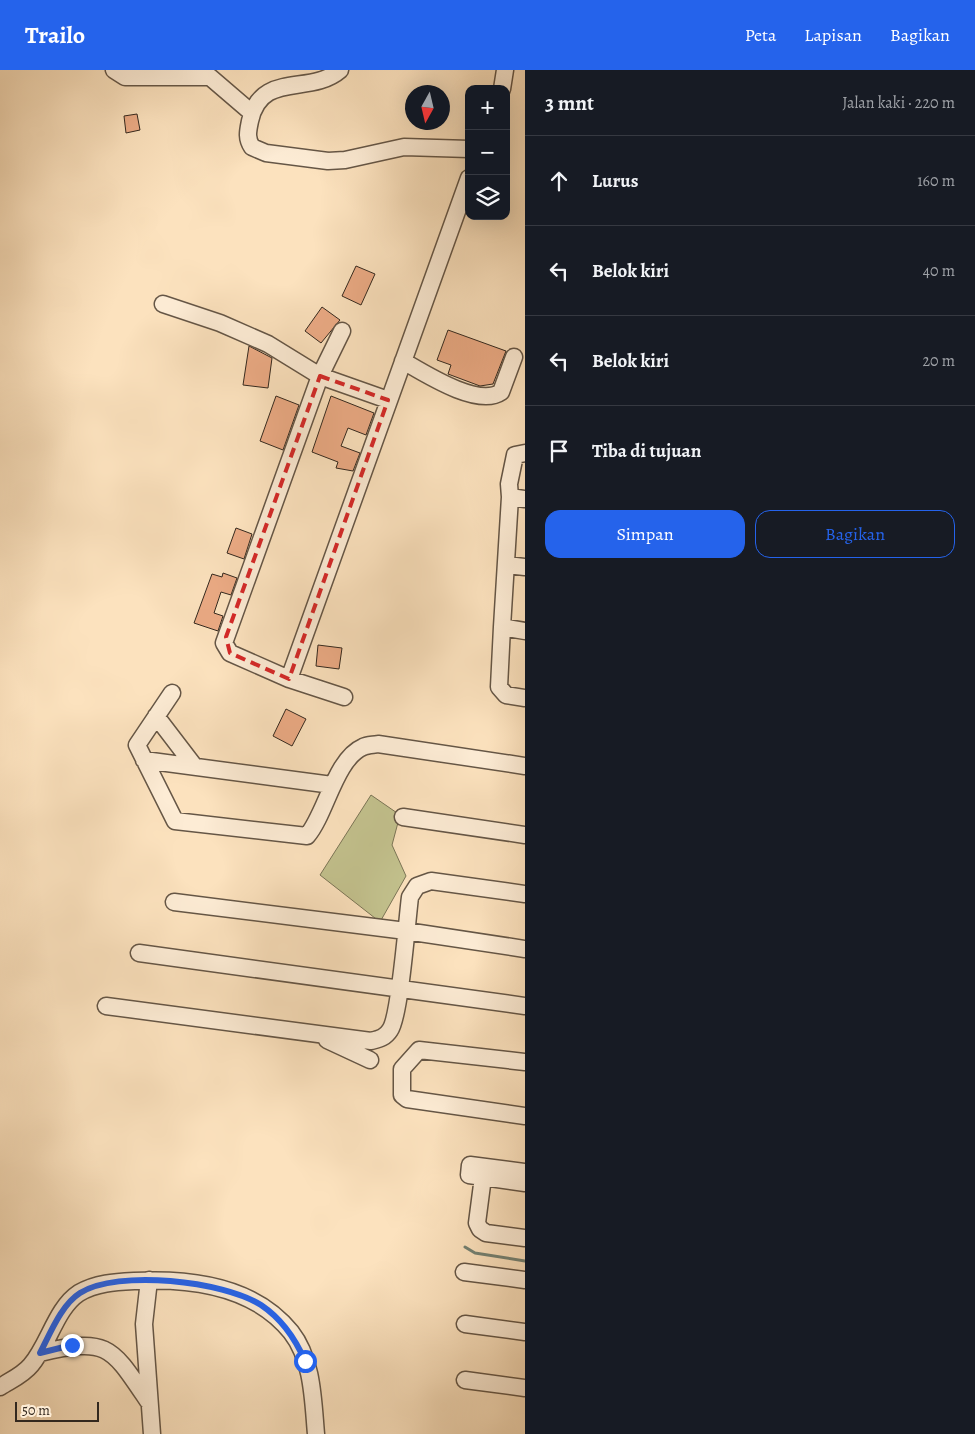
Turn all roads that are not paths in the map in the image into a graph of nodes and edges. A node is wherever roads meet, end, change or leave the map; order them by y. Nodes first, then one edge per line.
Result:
1 (114, 70) edge
2 (340, 70) edge
3 (505, 70) edge
4 (503, 85) edge
5 (252, 113) junction
6 (465, 149) edge
7 (465, 189) edge
8 (163, 304) dead end
9 (342, 331) dead end
10 (514, 357) dead end
11 (403, 361) junction
12 (320, 376) junction
13 (388, 400) junction
14 (525, 453) edge
15 (518, 498) edge
16 (507, 565) junction
17 (525, 567) edge
18 (502, 627) junction
19 (525, 631) edge
20 (289, 679) junction
21 (172, 693) dead end
22 (344, 697) dead end
23 (525, 698) edge
24 (156, 716) junction
25 (144, 760) junction
26 (525, 766) edge
27 (195, 767) junction
28 (332, 785) junction
29 (403, 816) dead end
30 (525, 834) edge
31 (525, 894) edge
32 (174, 902) dead end
33 (406, 931) junction
34 (525, 949) edge
35 (139, 953) dead end
36 (399, 987) junction
37 (106, 1006) dead end
38 (525, 1006) edge
39 (311, 1032) junction
40 (370, 1060) dead end
41 (525, 1062) edge
42 (525, 1116) edge
43 (525, 1172) edge
44 (483, 1177) junction
45 (525, 1183) edge
46 (525, 1238) edge
47 (464, 1272) dead end
48 (149, 1280) junction
49 (525, 1280) edge
50 (465, 1324) dead end
51 (525, 1332) edge
52 (40, 1353) junction
53 (465, 1380) dead end
54 (0, 1387) edge
55 (525, 1388) edge
56 (149, 1402) junction
57 (152, 1434) edge
58 (316, 1434) edge

1 - 5 street
2 - 5 street
3 - 4 street
5 - 6 street
7 - 11 street
8 - 12 street
9 - 12 street
10 - 11 street
11 - 13 street
12 - 13 street
12 - 20 street
13 - 20 street
14 - 15 street
15 - 16 street
16 - 17 street
16 - 18 street
18 - 19 street
18 - 23 street
20 - 22 street
21 - 24 street
24 - 25 street
24 - 27 street
25 - 27 street
25 - 28 street
26 - 28 street
27 - 28 street
29 - 30 street
31 - 33 street
32 - 33 street
33 - 34 street
33 - 36 street
35 - 36 street
36 - 38 street
36 - 39 street
37 - 39 street
39 - 40 street
41 - 42 street
43 - 44 street
44 - 45 street
44 - 46 street
47 - 49 street
48 - 52 street
48 - 56 street
48 - 58 street
50 - 51 street
52 - 54 street
52 - 56 street
53 - 55 street
56 - 57 street

